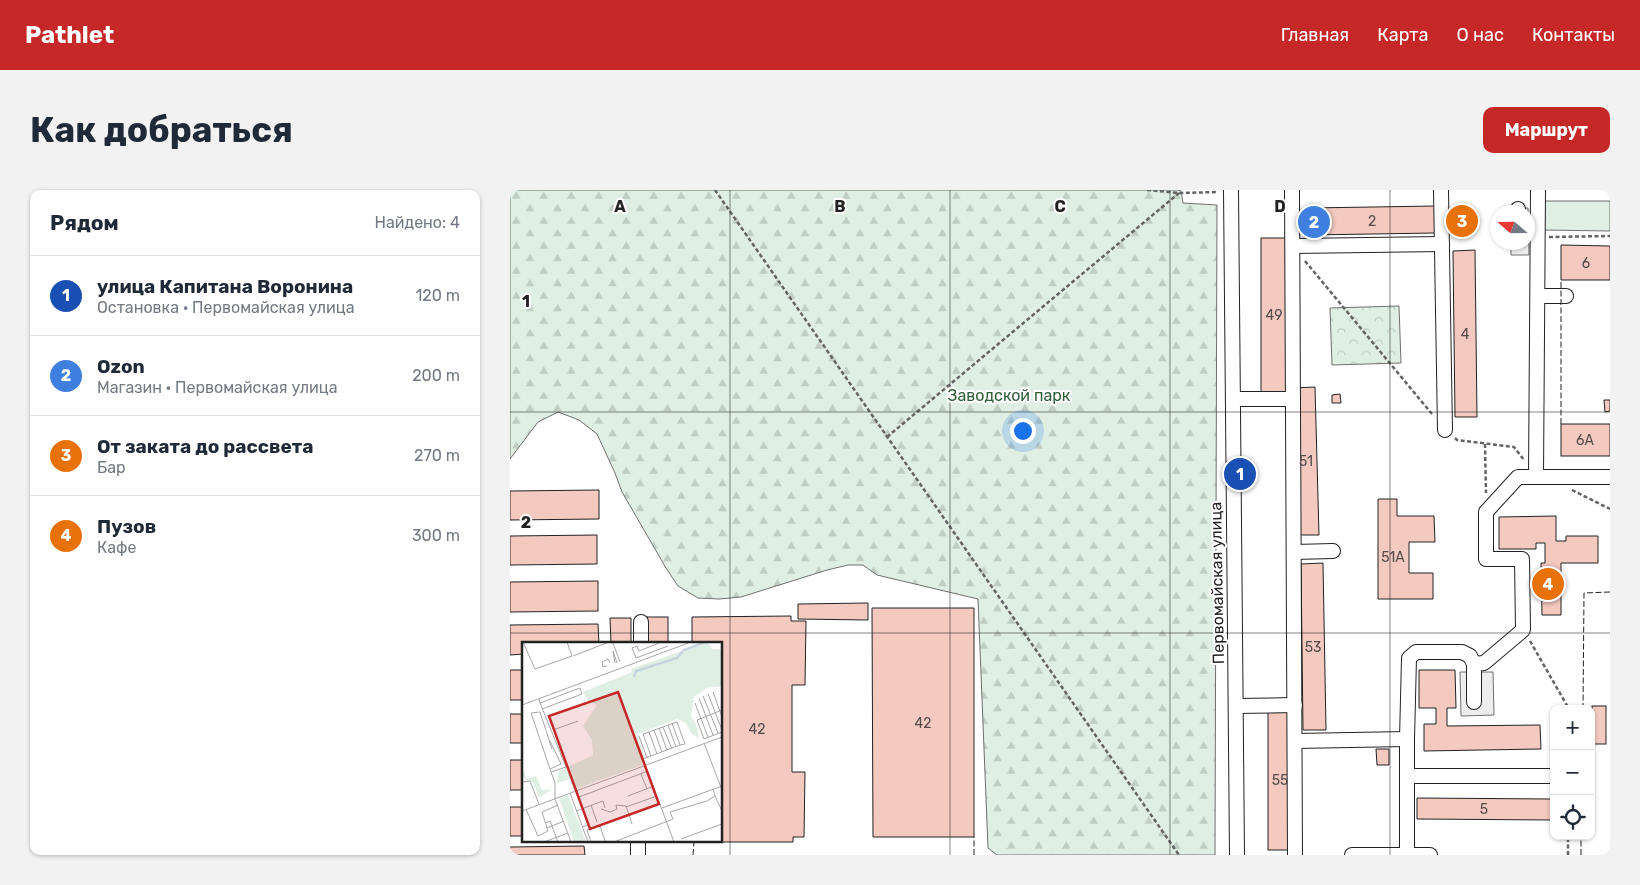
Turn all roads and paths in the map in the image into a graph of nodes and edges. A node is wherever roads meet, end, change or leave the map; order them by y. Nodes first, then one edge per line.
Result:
1 (715, 190) edge
2 (1147, 190) edge
3 (1292, 190) edge
4 (1441, 190) edge
5 (1538, 190) edge
6 (1226, 191) edge
7 (1179, 193) junction
8 (1535, 218) edge
9 (1610, 236) edge
10 (1535, 237) edge
11 (1442, 244) junction
12 (1293, 246) junction
13 (1534, 250) edge
14 (1538, 296) junction
15 (1566, 296) dead end
16 (1233, 399) junction
17 (1293, 399) junction
18 (1446, 430) junction
19 (887, 437) junction
20 (1485, 443) junction
21 (1536, 477) junction
22 (1610, 477) edge
23 (1570, 489) dead end
24 (1610, 509) edge
25 (1486, 512) junction
26 (1333, 551) dead end
27 (1294, 552) junction
28 (641, 622) dead end
29 (1523, 630) junction
30 (641, 642) edge
31 (1474, 664) junction
32 (1474, 702) dead end
33 (1295, 705) junction
34 (1567, 705) edge
35 (1236, 706) junction
36 (1407, 740) junction
37 (1295, 741) junction
38 (1407, 776) junction
39 (1550, 776) edge
40 (1568, 840) edge
41 (638, 842) edge
42 (638, 855) edge
43 (1179, 855) edge
44 (1237, 855) edge
45 (1295, 855) edge
46 (1352, 855) edge
47 (1407, 855) edge
48 (1430, 855) edge
49 (1568, 855) edge

1 - 19 path
2 - 7 path
3 - 12 street
4 - 11 street
5 - 8 street
6 - 7 path
6 - 16 street, Первомайская улица
7 - 19 path
9 - 10 path
11 - 12 street
11 - 18 street
12 - 17 street
12 - 18 path
13 - 14 street
14 - 15 street
14 - 21 street
16 - 17 street
16 - 35 street, Первомайская улица
17 - 27 street
18 - 20 path
19 - 43 path
20 - 21 path
20 - 25 path
21 - 22 street
21 - 25 street
23 - 24 path
25 - 29 street
26 - 27 street
27 - 33 street
28 - 30 street
29 - 31 street
29 - 34 path
31 - 32 street
31 - 36 street
33 - 35 street
33 - 37 street
35 - 44 street, Первомайская улица
36 - 37 street
36 - 38 street
37 - 45 street
38 - 39 street
38 - 47 street
40 - 49 path
41 - 42 street
46 - 47 street
47 - 48 street

